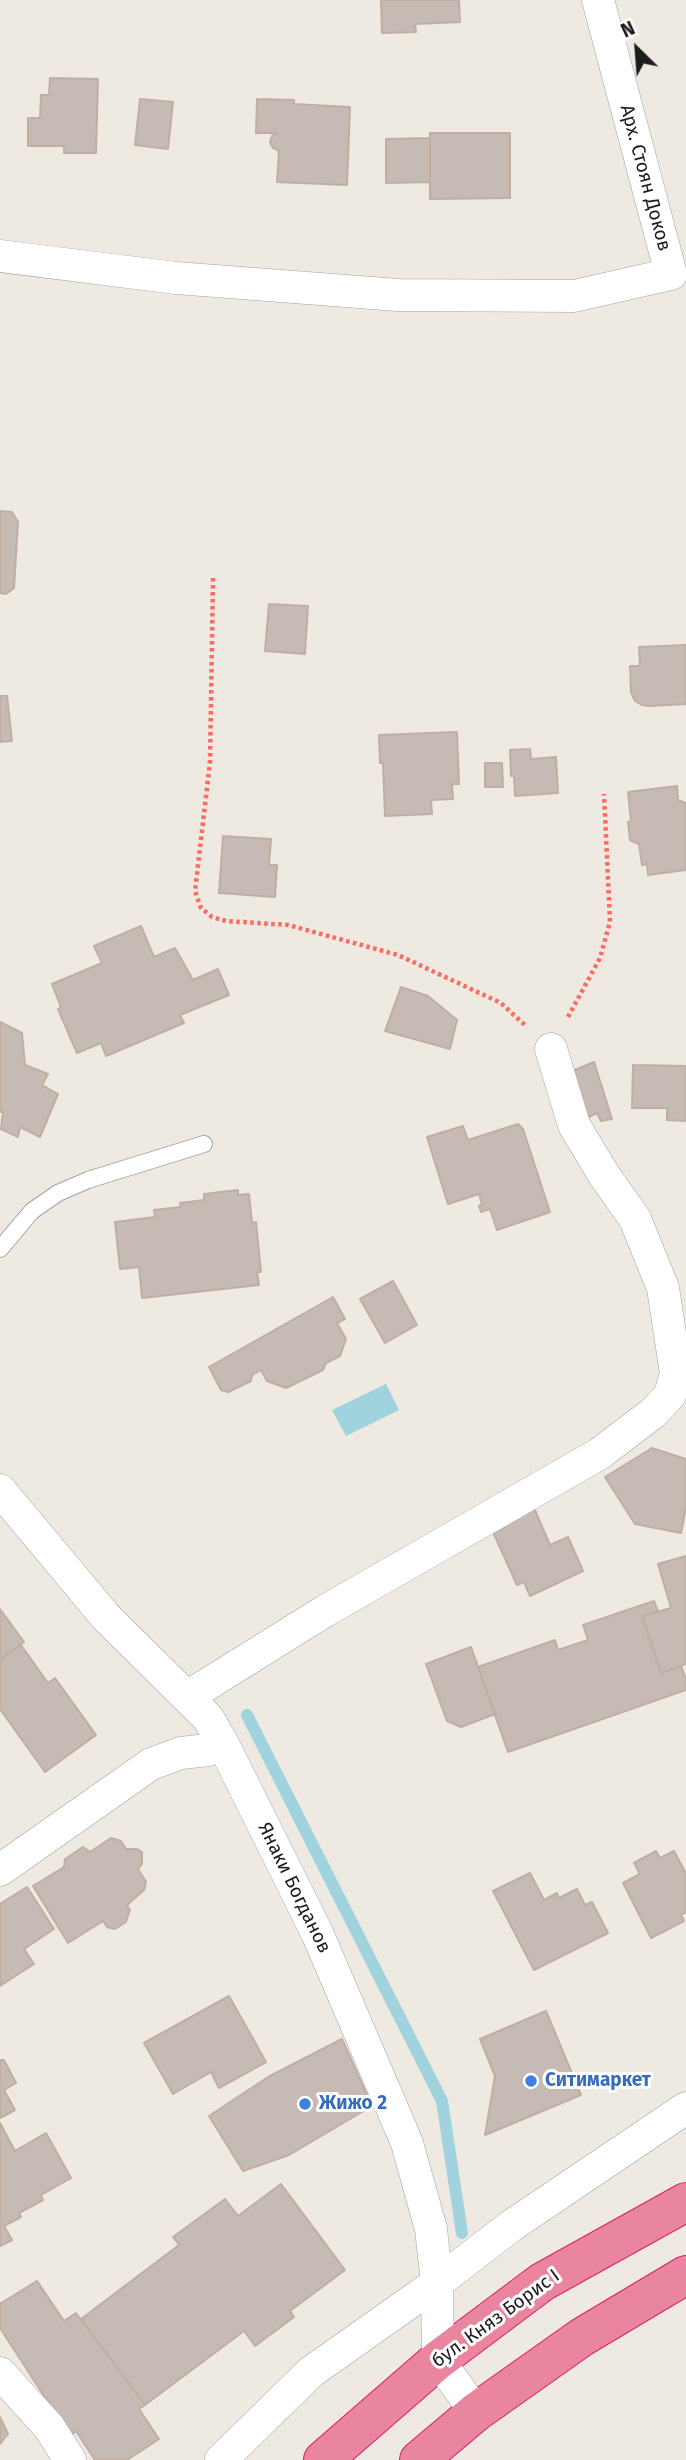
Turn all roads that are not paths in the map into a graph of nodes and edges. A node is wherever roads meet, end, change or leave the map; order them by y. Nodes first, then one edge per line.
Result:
1 (598, 0) edge
2 (0, 256) edge
3 (551, 1049) road end
4 (204, 1144) dead end
5 (0, 1249) edge
6 (0, 1490) edge
7 (187, 1697) junction
8 (223, 1744) junction
9 (0, 1870) edge
10 (686, 2108) edge
11 (686, 2203) edge
12 (686, 2275) edge
13 (437, 2283) junction
14 (438, 2360) junction
15 (0, 2373) edge
16 (476, 2412) junction
17 (70, 2460) edge
18 (221, 2460) edge
19 (323, 2460) edge
20 (419, 2460) edge

1 - 2 street, Арх. Стоян Доков
3 - 7 street
4 - 5 lane
6 - 7 street, Янаки Богданов
7 - 8 street, Янаки Богданов
8 - 9 street
8 - 13 street, Янаки Богданов
10 - 13 street
11 - 14 highway, бул. Княз Борис I
12 - 16 highway
13 - 14 street, Янаки Богданов
13 - 18 street
14 - 16 street
14 - 19 highway, бул. Княз Борис I
15 - 17 street
16 - 20 highway

